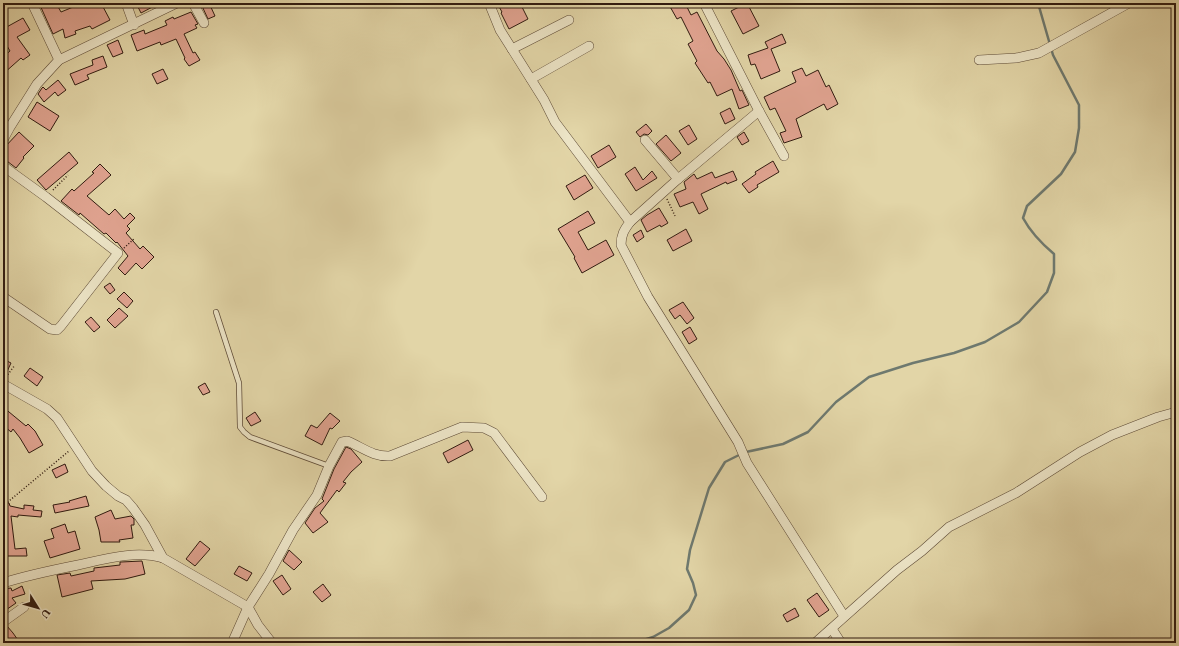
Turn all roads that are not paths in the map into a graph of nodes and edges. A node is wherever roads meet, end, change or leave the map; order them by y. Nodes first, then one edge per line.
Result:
1 (32, 3) edge
2 (126, 3) edge
3 (177, 3) edge
4 (193, 3) edge
5 (489, 3) edge
6 (704, 3) edge
7 (1129, 3) edge
8 (569, 20) dead end
9 (204, 23) dead end
10 (134, 25) junction
11 (589, 46) dead end
12 (512, 49) junction
13 (59, 60) junction
14 (978, 60) dead end
15 (531, 79) junction
16 (759, 111) junction
17 (3, 140) edge
18 (644, 140) dead end
19 (784, 156) dead end
20 (3, 166) edge
21 (678, 179) junction
22 (630, 222) junction
23 (4, 300) edge
24 (216, 312) dead end
25 (3, 383) edge
26 (1176, 412) edge
27 (329, 466) junction
28 (542, 497) dead end
29 (163, 558) junction
30 (3, 583) edge
31 (24, 607) dead end
32 (248, 608) junction
33 (844, 616) junction
34 (3, 622) edge
35 (832, 630) junction
36 (232, 643) edge
37 (272, 643) edge
38 (815, 643) edge
39 (841, 643) edge

1 - 13 street
2 - 10 street
3 - 10 street
4 - 9 street
5 - 12 street
6 - 16 street
7 - 14 street
8 - 12 street
10 - 13 street
11 - 15 street
12 - 15 street
13 - 17 street
15 - 22 street
16 - 19 street
16 - 21 street
18 - 21 street
20 - 23 street
21 - 22 street
22 - 33 street
24 - 27 lane
25 - 29 street
26 - 33 street
27 - 28 street
27 - 32 street
29 - 30 street
29 - 32 street
31 - 34 street
32 - 36 street
32 - 37 street
33 - 35 street
35 - 38 street
35 - 39 street

